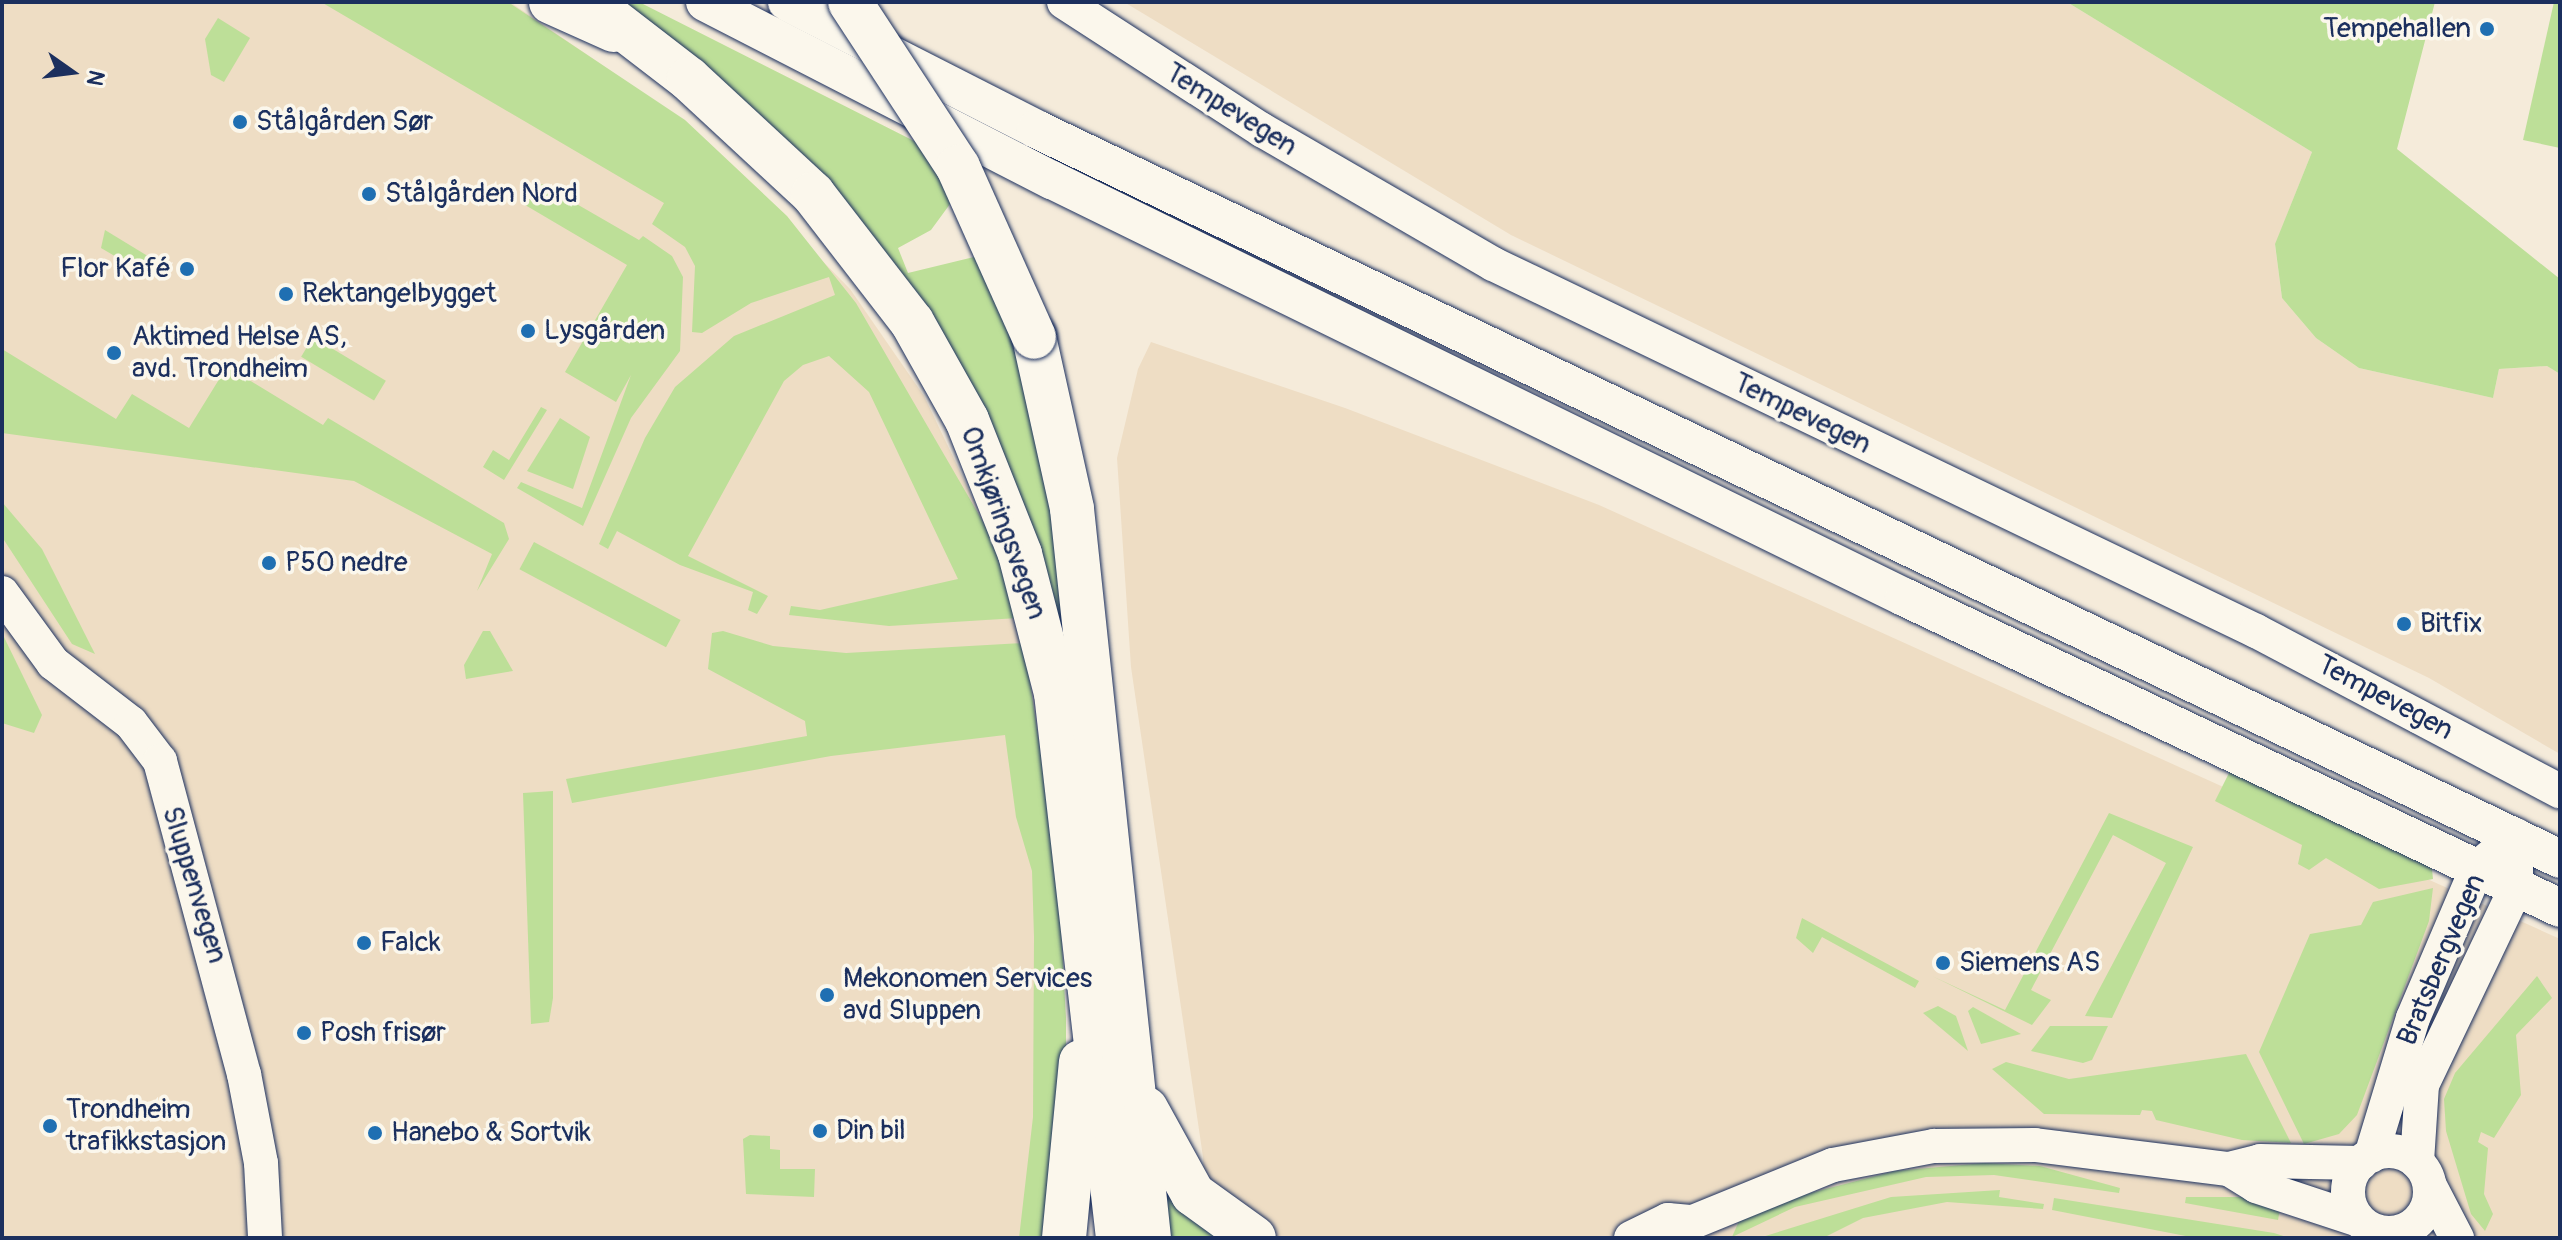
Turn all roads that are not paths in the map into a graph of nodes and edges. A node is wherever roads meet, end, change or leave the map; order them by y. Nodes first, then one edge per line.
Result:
1 (551, 2) edge
2 (589, 2) edge
3 (705, 2) edge
4 (787, 2) edge
5 (850, 2) edge
6 (1064, 2) edge
7 (641, 42) junction
8 (2, 593) edge
9 (2560, 791) edge
10 (2516, 835) junction
11 (2560, 859) edge
12 (2477, 868) junction
13 (2516, 888) junction
14 (2560, 908) edge
15 (1090, 980) junction
16 (1133, 1079) junction
17 (2366, 1159) junction
18 (2229, 1169) junction
19 (2424, 1174) junction
20 (1688, 1230) edge
21 (2377, 1230) edge
22 (265, 1238) edge
23 (1064, 1238) edge
24 (1118, 1238) edge
25 (1149, 1238) edge
26 (1254, 1238) edge
27 (1631, 1238) edge
28 (2457, 1238) edge

1 - 7 highway
2 - 7 highway, Omkjøringsvegen
3 - 12 main road
4 - 10 main road
5 - 16 highway, Omkjøringsvegen, bridge
6 - 9 street, Tempevegen
7 - 15 highway, Omkjøringsvegen
8 - 22 street, Sluppenvegen
10 - 11 main road
10 - 12 street, Bratsbergvegen
10 - 13 street, Bratsbergvegen
12 - 13 main road
12 - 17 street, Bratsbergvegen
13 - 14 main road
13 - 19 street, Bratsbergvegen
15 - 23 highway
15 - 24 highway, Omkjøringsvegen
16 - 25 highway, Omkjøringsvegen
16 - 26 highway
17 - 18 street
17 - 19 street
17 - 21 street
18 - 20 street
18 - 21 street
19 - 21 street
19 - 28 street
20 - 27 street

